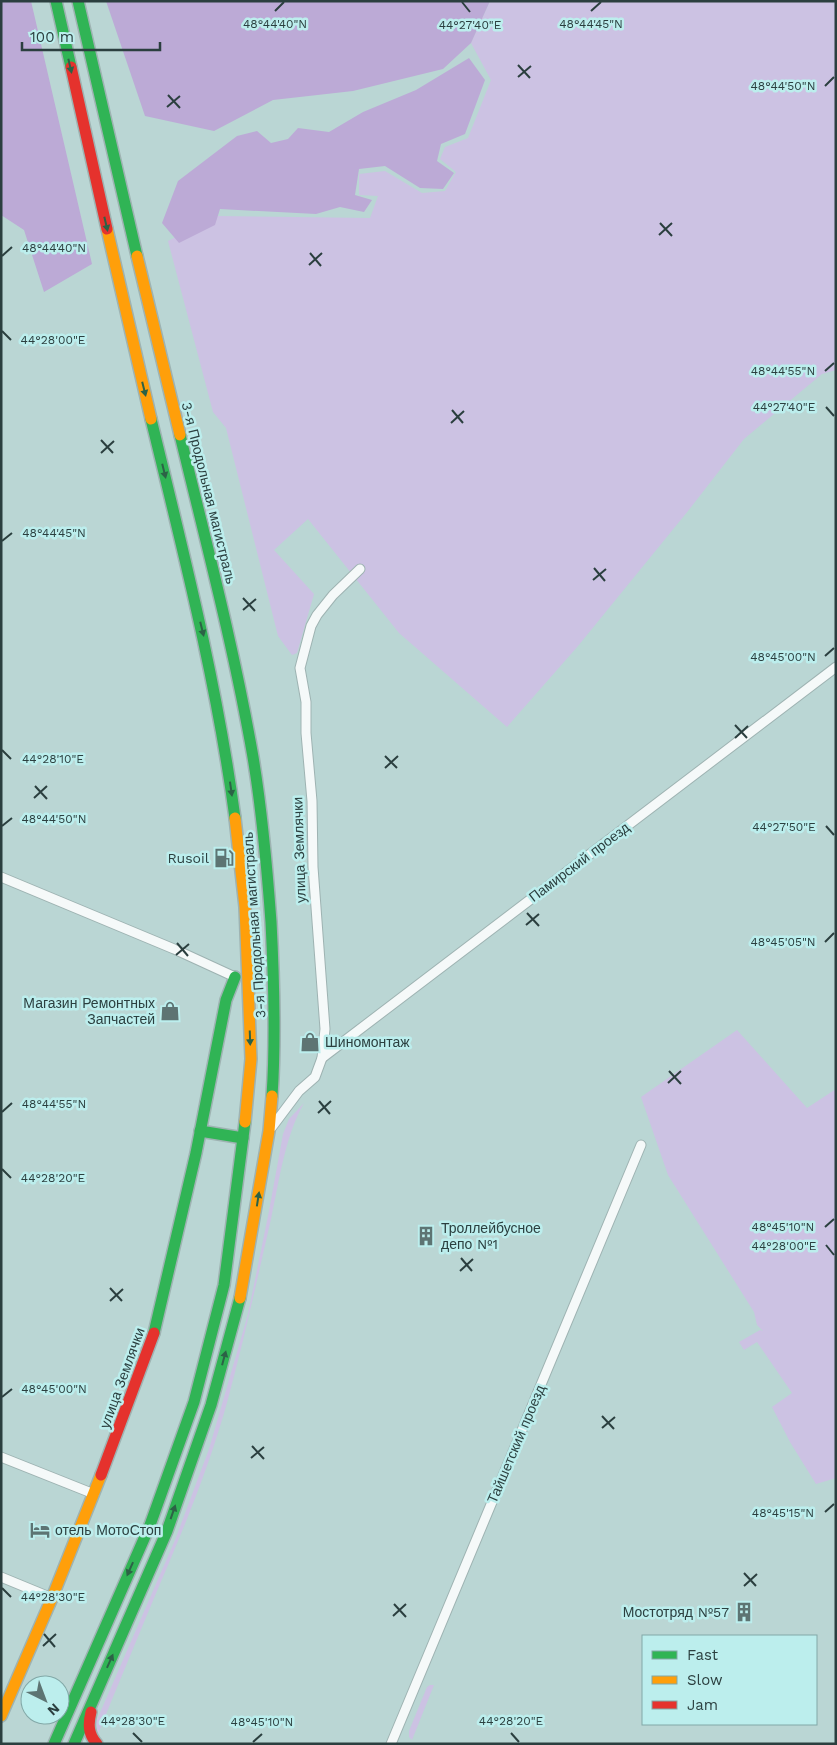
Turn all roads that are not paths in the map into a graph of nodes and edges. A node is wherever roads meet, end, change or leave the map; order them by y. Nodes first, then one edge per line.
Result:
1 (56, 1) edge
2 (78, 1) edge
3 (360, 569) dead end
4 (836, 667) edge
5 (1, 877) edge
6 (247, 944) junction
7 (235, 976) junction
8 (322, 1058) junction
9 (200, 1131) junction
10 (269, 1131) junction
11 (243, 1138) junction
12 (641, 1146) dead end
13 (1, 1457) edge
14 (94, 1494) junction
15 (1, 1577) edge
16 (52, 1598) junction
17 (97, 1690) junction
18 (4, 1703) edge
19 (1, 1716) edge
20 (54, 1744) edge
21 (74, 1744) edge
22 (97, 1744) edge
23 (391, 1744) edge

1 -> 6 main road, 3-я Продольная магистраль
2 - 10 main road, 3-я Продольная магистраль
3 - 8 street, улица Землячки
4 - 8 street, Памирский проезд
5 - 7 street
6 - 7 main road, улица Землячки
6 -> 11 main road, 3-я Продольная магистраль
7 - 9 main road, улица Землячки
8 - 10 street, улица Землячки
9 - 11 main road
9 - 14 main road, улица Землячки
17 -> 10 main road, 3-я Продольная магистраль
11 -> 20 main road, 3-я Продольная магистраль
12 - 23 street, Тайшетский проезд
13 - 14 street
14 - 16 main road, улица Землячки
15 - 16 street
16 - 18 main road, улица Землячки
17 - 21 main road, 3-я Продольная магистраль
17 - 22 main road
18 - 19 main road, улица Землячки

